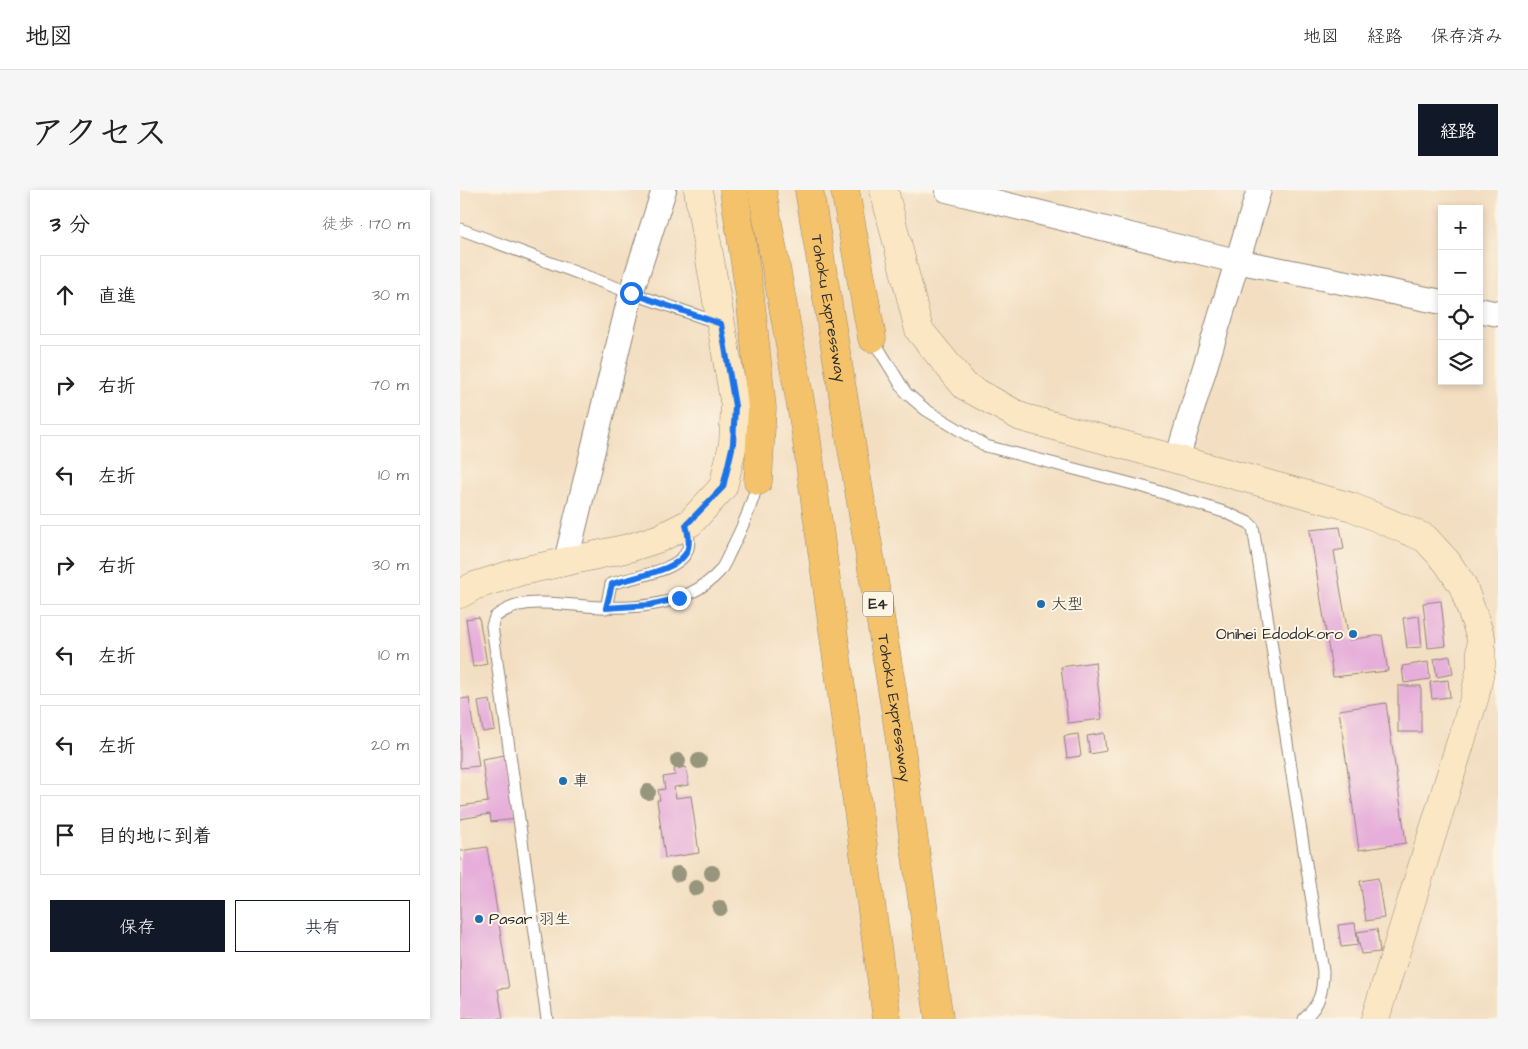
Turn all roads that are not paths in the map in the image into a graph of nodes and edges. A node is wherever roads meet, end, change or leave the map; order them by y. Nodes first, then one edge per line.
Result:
1 (664, 190) edge
2 (698, 190) edge
3 (734, 190) edge
4 (762, 190) edge
5 (809, 190) edge
6 (845, 190) edge
7 (884, 190) edge
8 (946, 190) edge
9 (1259, 190) edge
10 (460, 229) edge
11 (1236, 261) junction
12 (631, 293) junction
13 (1438, 301) edge
14 (1483, 311) edge
15 (1498, 314) edge
16 (721, 324) junction
17 (872, 338) joint
18 (1177, 459) junction
19 (758, 481) joint
20 (686, 525) junction
21 (566, 561) junction
22 (460, 594) edge
23 (606, 608) junction
24 (547, 1019) edge
25 (887, 1019) edge
26 (939, 1019) edge
27 (1304, 1019) edge
28 (1375, 1019) edge

1 - 12 street
2 - 16 street
3 - 19 highway
4 - 25 highway
5 - 26 highway, Tohoku Expressway / E4
6 - 17 highway
7 - 18 street
8 - 11 street
9 - 11 street
10 - 12 lane
11 - 13 street
11 - 18 street
12 - 16 lane
12 - 21 street
14 - 15 street
16 - 20 street
17 - 27 lane
18 - 28 street
19 - 23 lane
20 - 21 street
20 - 23 lane
21 - 22 street
23 - 24 lane

